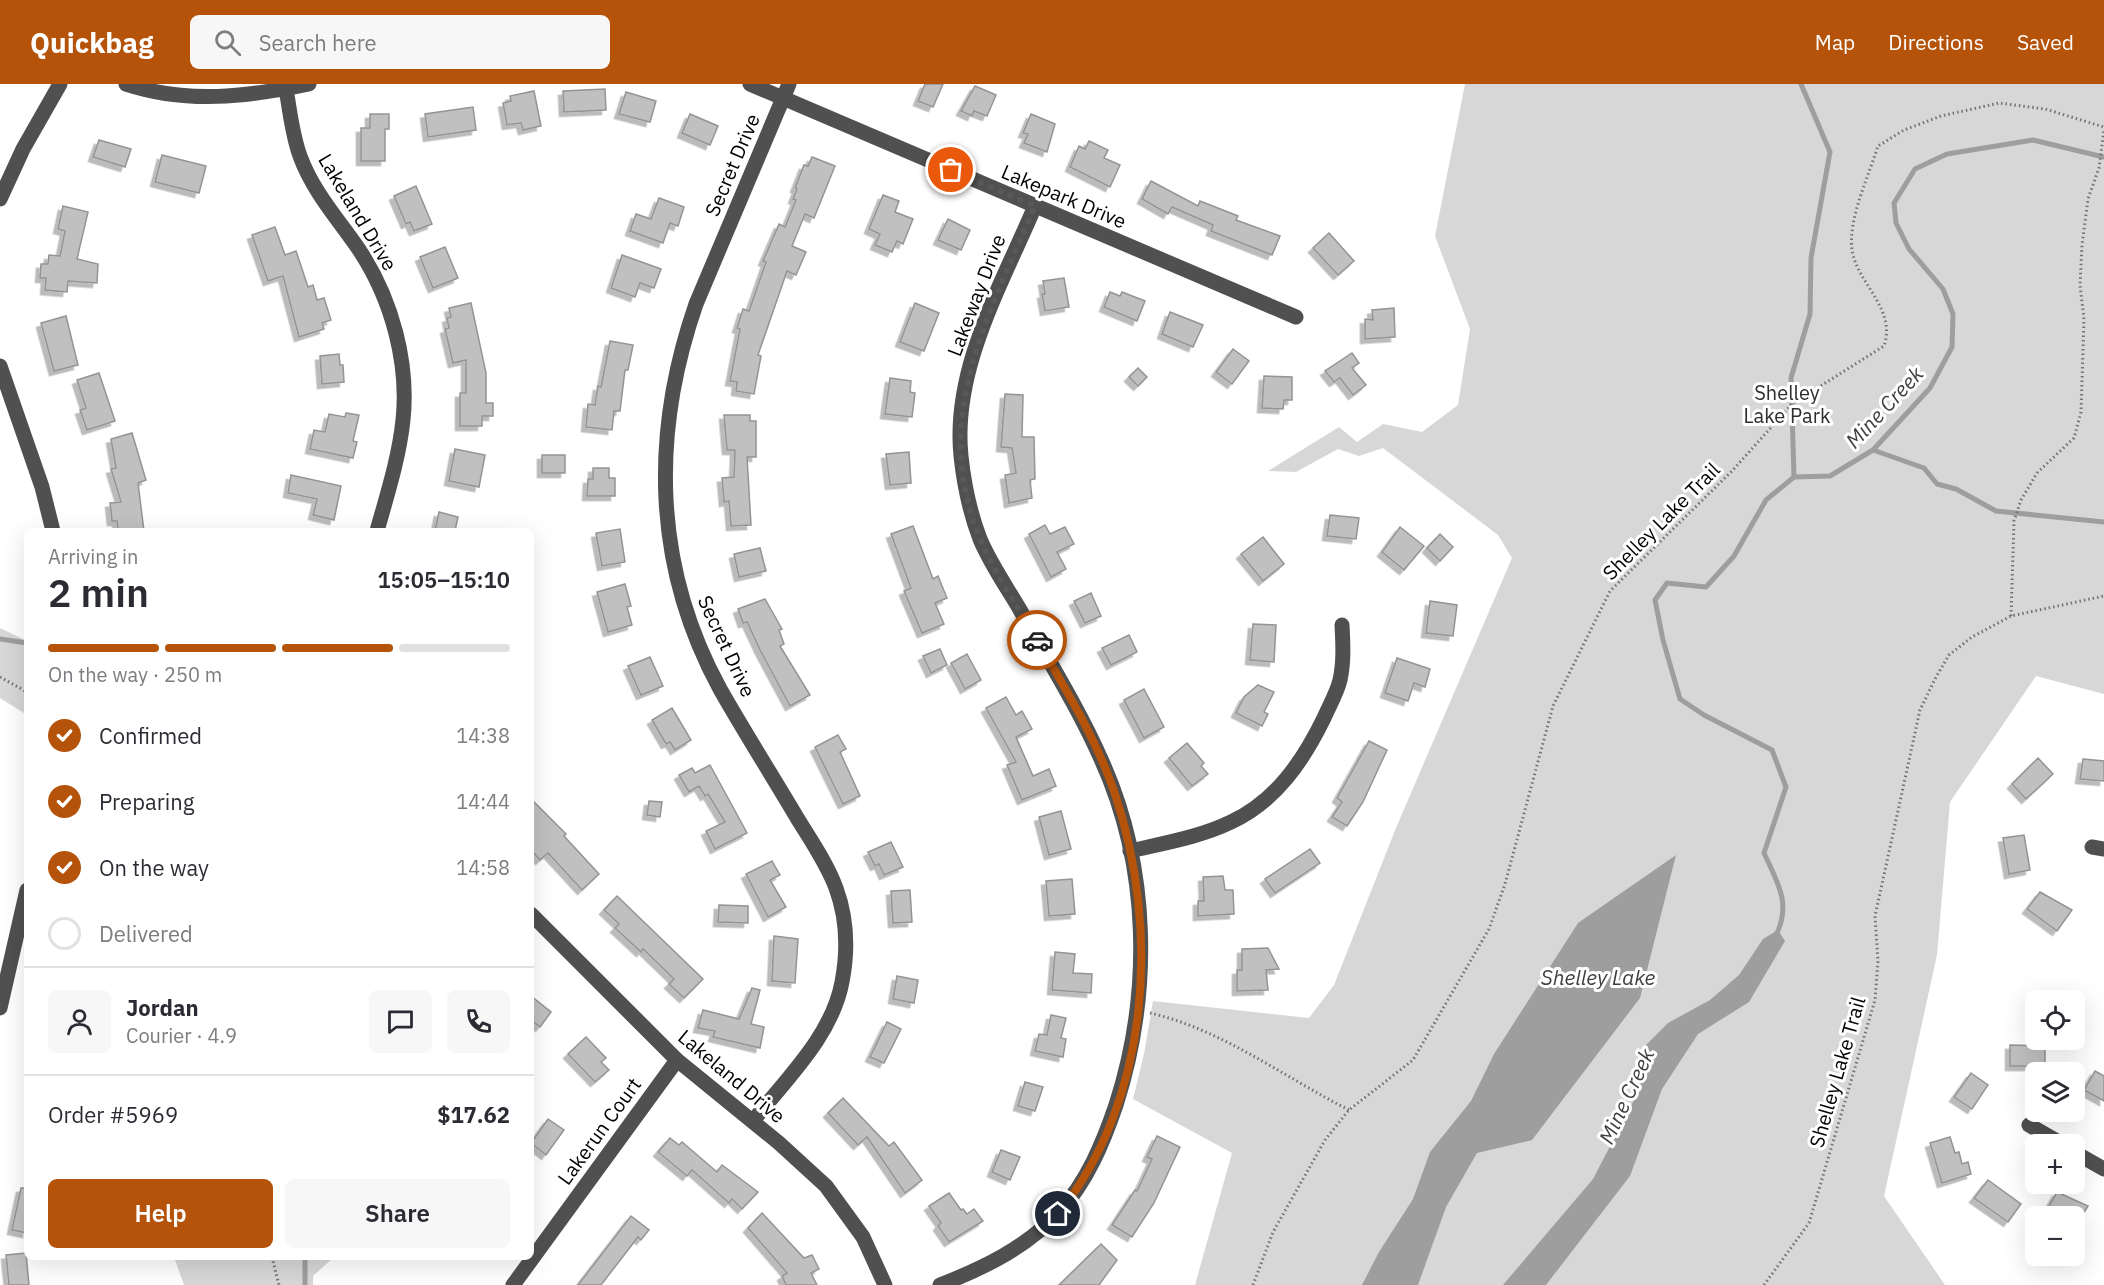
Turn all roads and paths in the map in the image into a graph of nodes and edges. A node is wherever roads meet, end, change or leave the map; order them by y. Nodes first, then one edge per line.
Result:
1 (60, 84) edge
2 (126, 84) edge
3 (309, 84) edge
4 (750, 84) edge
5 (286, 89) junction
6 (786, 91) edge
7 (2104, 129) edge
8 (0, 199) edge
9 (1035, 206) junction
10 (1296, 317) dead end
11 (0, 366) edge
12 (51, 528) edge
13 (378, 528) edge
14 (2104, 596) edge
15 (2011, 616) junction
16 (1342, 625) dead end
17 (0, 677) edge
18 (24, 690) edge
19 (1130, 851) junction
20 (24, 903) edge
21 (534, 917) edge
22 (0, 1008) edge
23 (1137, 1010) junction
24 (677, 1060) junction
25 (1349, 1110) junction
26 (753, 1121) junction
27 (2029, 1125) dead end
28 (2045, 1134) edge
29 (2085, 1158) edge
30 (2104, 1169) edge
31 (534, 1256) edge
32 (273, 1260) edge
33 (531, 1260) edge
34 (279, 1285) edge
35 (513, 1285) edge
36 (885, 1285) edge
37 (940, 1285) edge
38 (1253, 1285) edge
39 (1764, 1285) edge

1 - 8 street
2 - 5 street
3 - 5 street
4 - 6 street, Lakepark Drive
5 - 13 street, Lakeland Drive
6 - 9 street, Lakepark Drive
6 - 26 street, Secret Drive
7 - 15 path, Shelley Lake Trail
7 - 25 path, Shelley Lake Trail
9 - 10 street, Lakepark Drive
9 - 19 street, Lakeway Drive
11 - 12 street
14 - 15 path
15 - 39 path, Shelley Lake Trail
16 - 19 street
17 - 18 path
19 - 23 street, Lakeway Drive
20 - 22 street
21 - 24 street, Lakeland Drive
23 - 25 path
23 - 37 street, Lakeway Drive
24 - 26 street, Lakeland Drive
24 - 31 street, Lakerun Court
25 - 38 path, Shelley Lake Trail
26 - 36 street, Lakeland Drive
27 - 28 street
29 - 30 street
32 - 34 path
33 - 35 street, Lakerun Court

